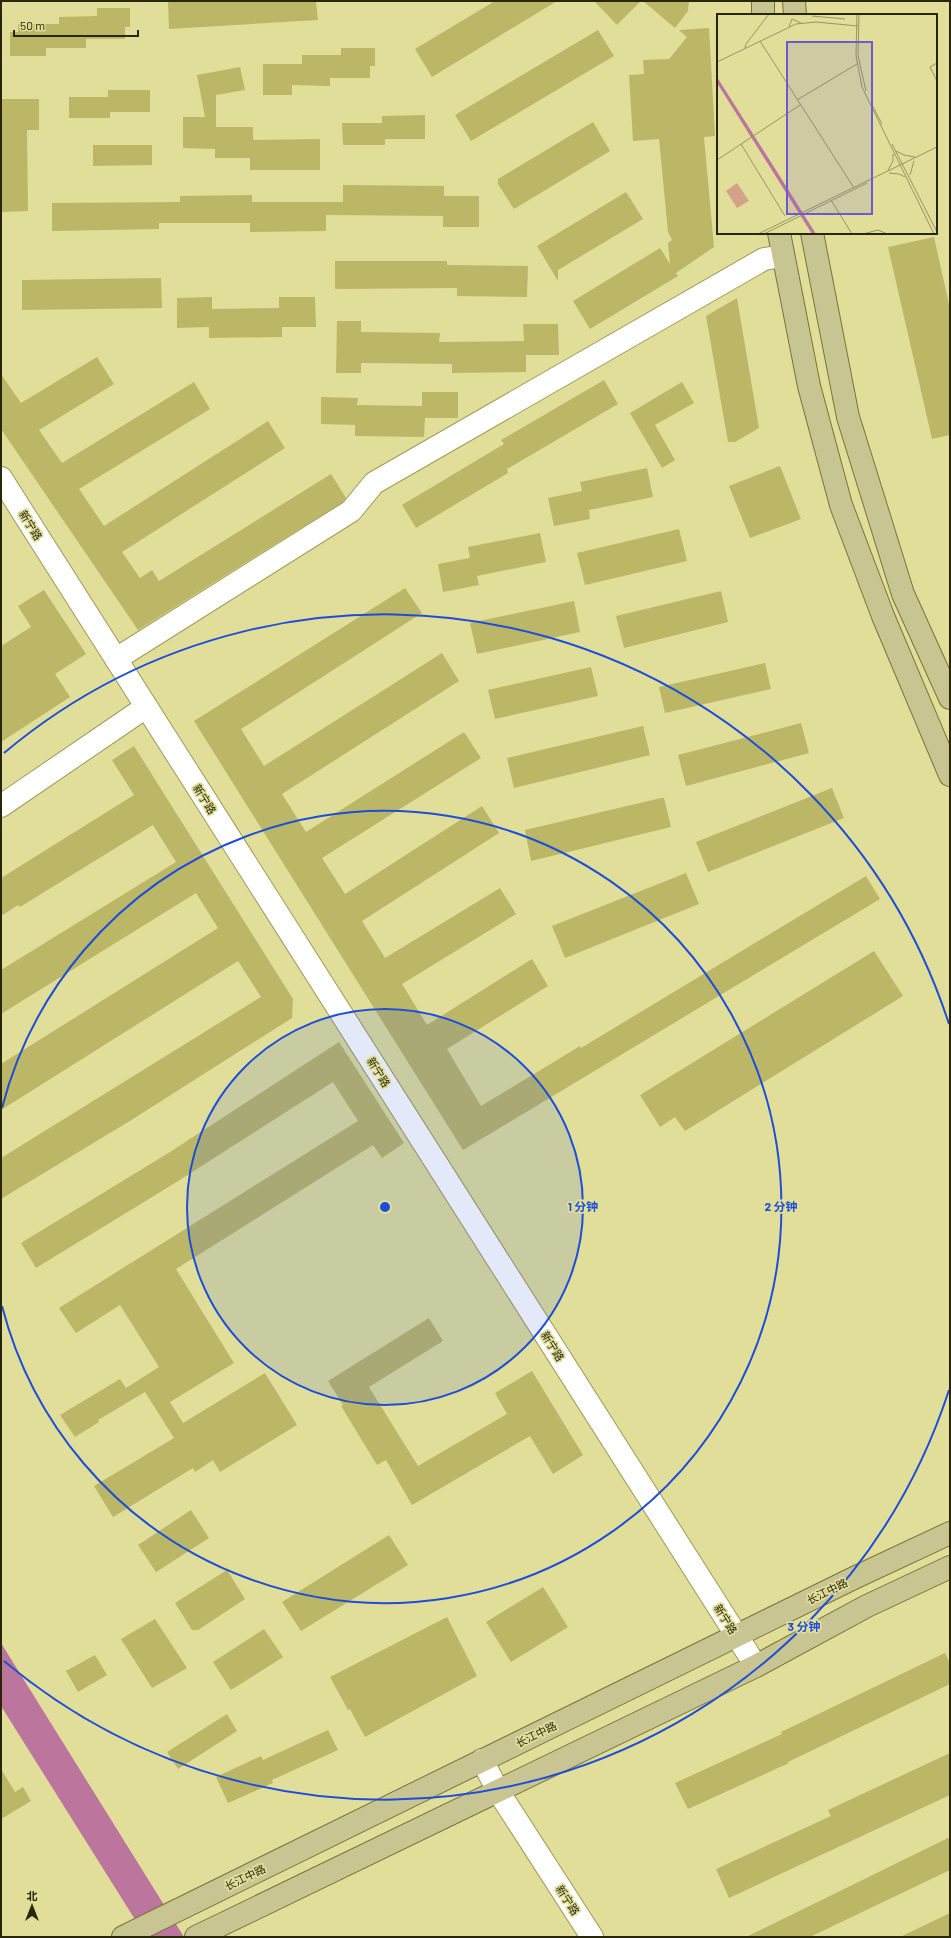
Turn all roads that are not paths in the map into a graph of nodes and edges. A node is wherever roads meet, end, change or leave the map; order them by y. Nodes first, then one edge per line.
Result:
1 (763, 1) edge
2 (794, 1) edge
3 (763, 14) edge
4 (795, 14) edge
5 (779, 234) edge
6 (812, 234) edge
7 (782, 256) junction
8 (1, 478) edge
9 (116, 659) junction
10 (950, 698) edge
11 (146, 707) junction
12 (950, 775) edge
13 (1, 806) edge
14 (950, 1533) edge
15 (950, 1566) edge
16 (737, 1636) junction
17 (756, 1666) junction
18 (482, 1760) junction
19 (498, 1791) junction
20 (127, 1935) edge
21 (198, 1936) edge
22 (592, 1937) edge

1 - 3 main road
2 - 4 main road
5 - 7 main road
6 - 10 main road
7 - 9 street
7 - 12 main road
8 - 9 street, 新宁路
9 - 11 street, 新宁路
11 - 13 street
11 - 16 street, 新宁路
14 - 16 main road, 长江中路
15 - 17 main road
16 - 17 street, 新宁路
16 - 18 main road, 长江中路
17 - 19 main road
18 - 19 street, 新宁路
18 - 20 main road, 长江中路
19 - 21 main road
19 - 22 street, 新宁路

